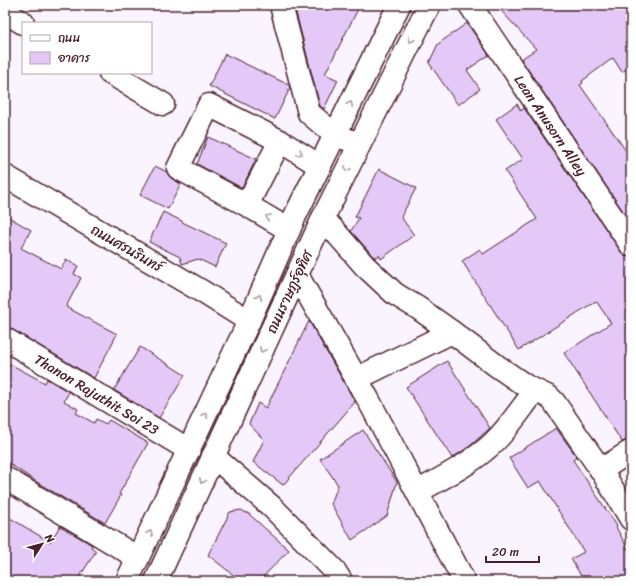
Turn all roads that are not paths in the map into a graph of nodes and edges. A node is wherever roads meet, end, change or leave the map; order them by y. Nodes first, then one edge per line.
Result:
1 (281, 5) edge
2 (399, 5) edge
3 (429, 5) edge
4 (470, 5) edge
5 (5, 12) edge
6 (22, 22) edge
7 (112, 74) edge
8 (163, 104) dead end
9 (335, 135) junction
10 (280, 141) junction
11 (360, 144) junction
12 (320, 166) junction
13 (5, 176) edge
14 (247, 205) junction
15 (323, 218) junction
16 (288, 230) junction
17 (631, 245) edge
18 (297, 275) junction
19 (249, 321) junction
20 (452, 332) junction
21 (5, 339) edge
22 (356, 379) junction
23 (535, 391) junction
24 (189, 450) junction
25 (631, 451) edge
26 (213, 456) junction
27 (601, 470) junction
28 (5, 478) edge
29 (417, 492) junction
30 (631, 519) edge
31 (138, 558) junction
32 (127, 581) edge
33 (156, 581) edge
34 (341, 581) edge
35 (464, 581) edge

1 - 9 street
9 -> 2 street, ถนนราษฏร์อุทิศ
3 -> 11 street, ถนนราษฏร์อุทิศ
4 - 17 street, Lean Anusorn Alley
5 - 6 street
7 - 8 street
9 - 11 street
9 - 12 street, ถนนราษฏร์อุทิศ
10 -> 12 street
10 - 14 street
10 - 14 street
11 -> 15 street, ถนนราษฏร์อุทิศ
12 - 16 street, ถนนราษฏร์อุทิศ
13 - 19 street, ถนนศรนรินทร์
16 -> 14 street
15 - 18 street, ถนนราษฏร์อุทิศ
15 - 20 street
19 -> 16 street, ถนนราษฏร์อุทิศ
18 - 22 street
18 -> 26 street, ถนนราษฏร์อุทิศ
24 -> 19 street, ถนนราษฏร์อุทิศ
20 - 22 street
20 - 23 street
21 - 24 street, Thanon Rajuthit Soi 23
22 - 29 street
23 - 27 street
23 - 29 street
31 -> 24 street, ถนนราษฏร์อุทิศ
25 - 27 street
26 -> 33 street, ถนนราษฏร์อุทิศ
26 - 34 street
27 - 30 street
28 - 31 street
29 - 35 street
31 - 32 street, ถนนราษฏร์อุทิศ

